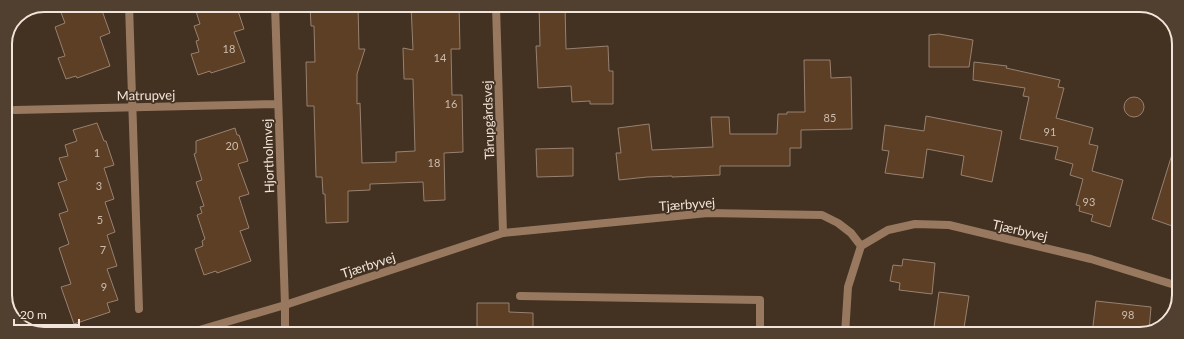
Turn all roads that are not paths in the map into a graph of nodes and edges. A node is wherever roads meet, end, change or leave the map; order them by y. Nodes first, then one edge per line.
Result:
1 (129, 12) edge
2 (275, 12) edge
3 (496, 12) edge
4 (278, 104) junction
5 (132, 107) junction
6 (15, 110) dead end
7 (503, 233) junction
8 (861, 246) junction
9 (1172, 284) edge
10 (520, 296) dead end
11 (285, 305) junction
12 (139, 308) dead end
13 (210, 327) edge
14 (285, 327) edge
15 (760, 327) edge
16 (845, 327) edge

1 - 5 street
2 - 4 street, Hjortholmvej
3 - 7 street, Tårupgårdsvej
4 - 5 street, Matrupvej
4 - 11 street, Hjortholmvej
5 - 6 street, Matrupvej
5 - 12 street
7 - 8 street, Tjærbyvej
7 - 11 street, Tjærbyvej
8 - 9 street, Tjærbyvej
8 - 16 street
10 - 15 street
11 - 13 street, Tjærbyvej
11 - 14 street, Hjortholmvej

